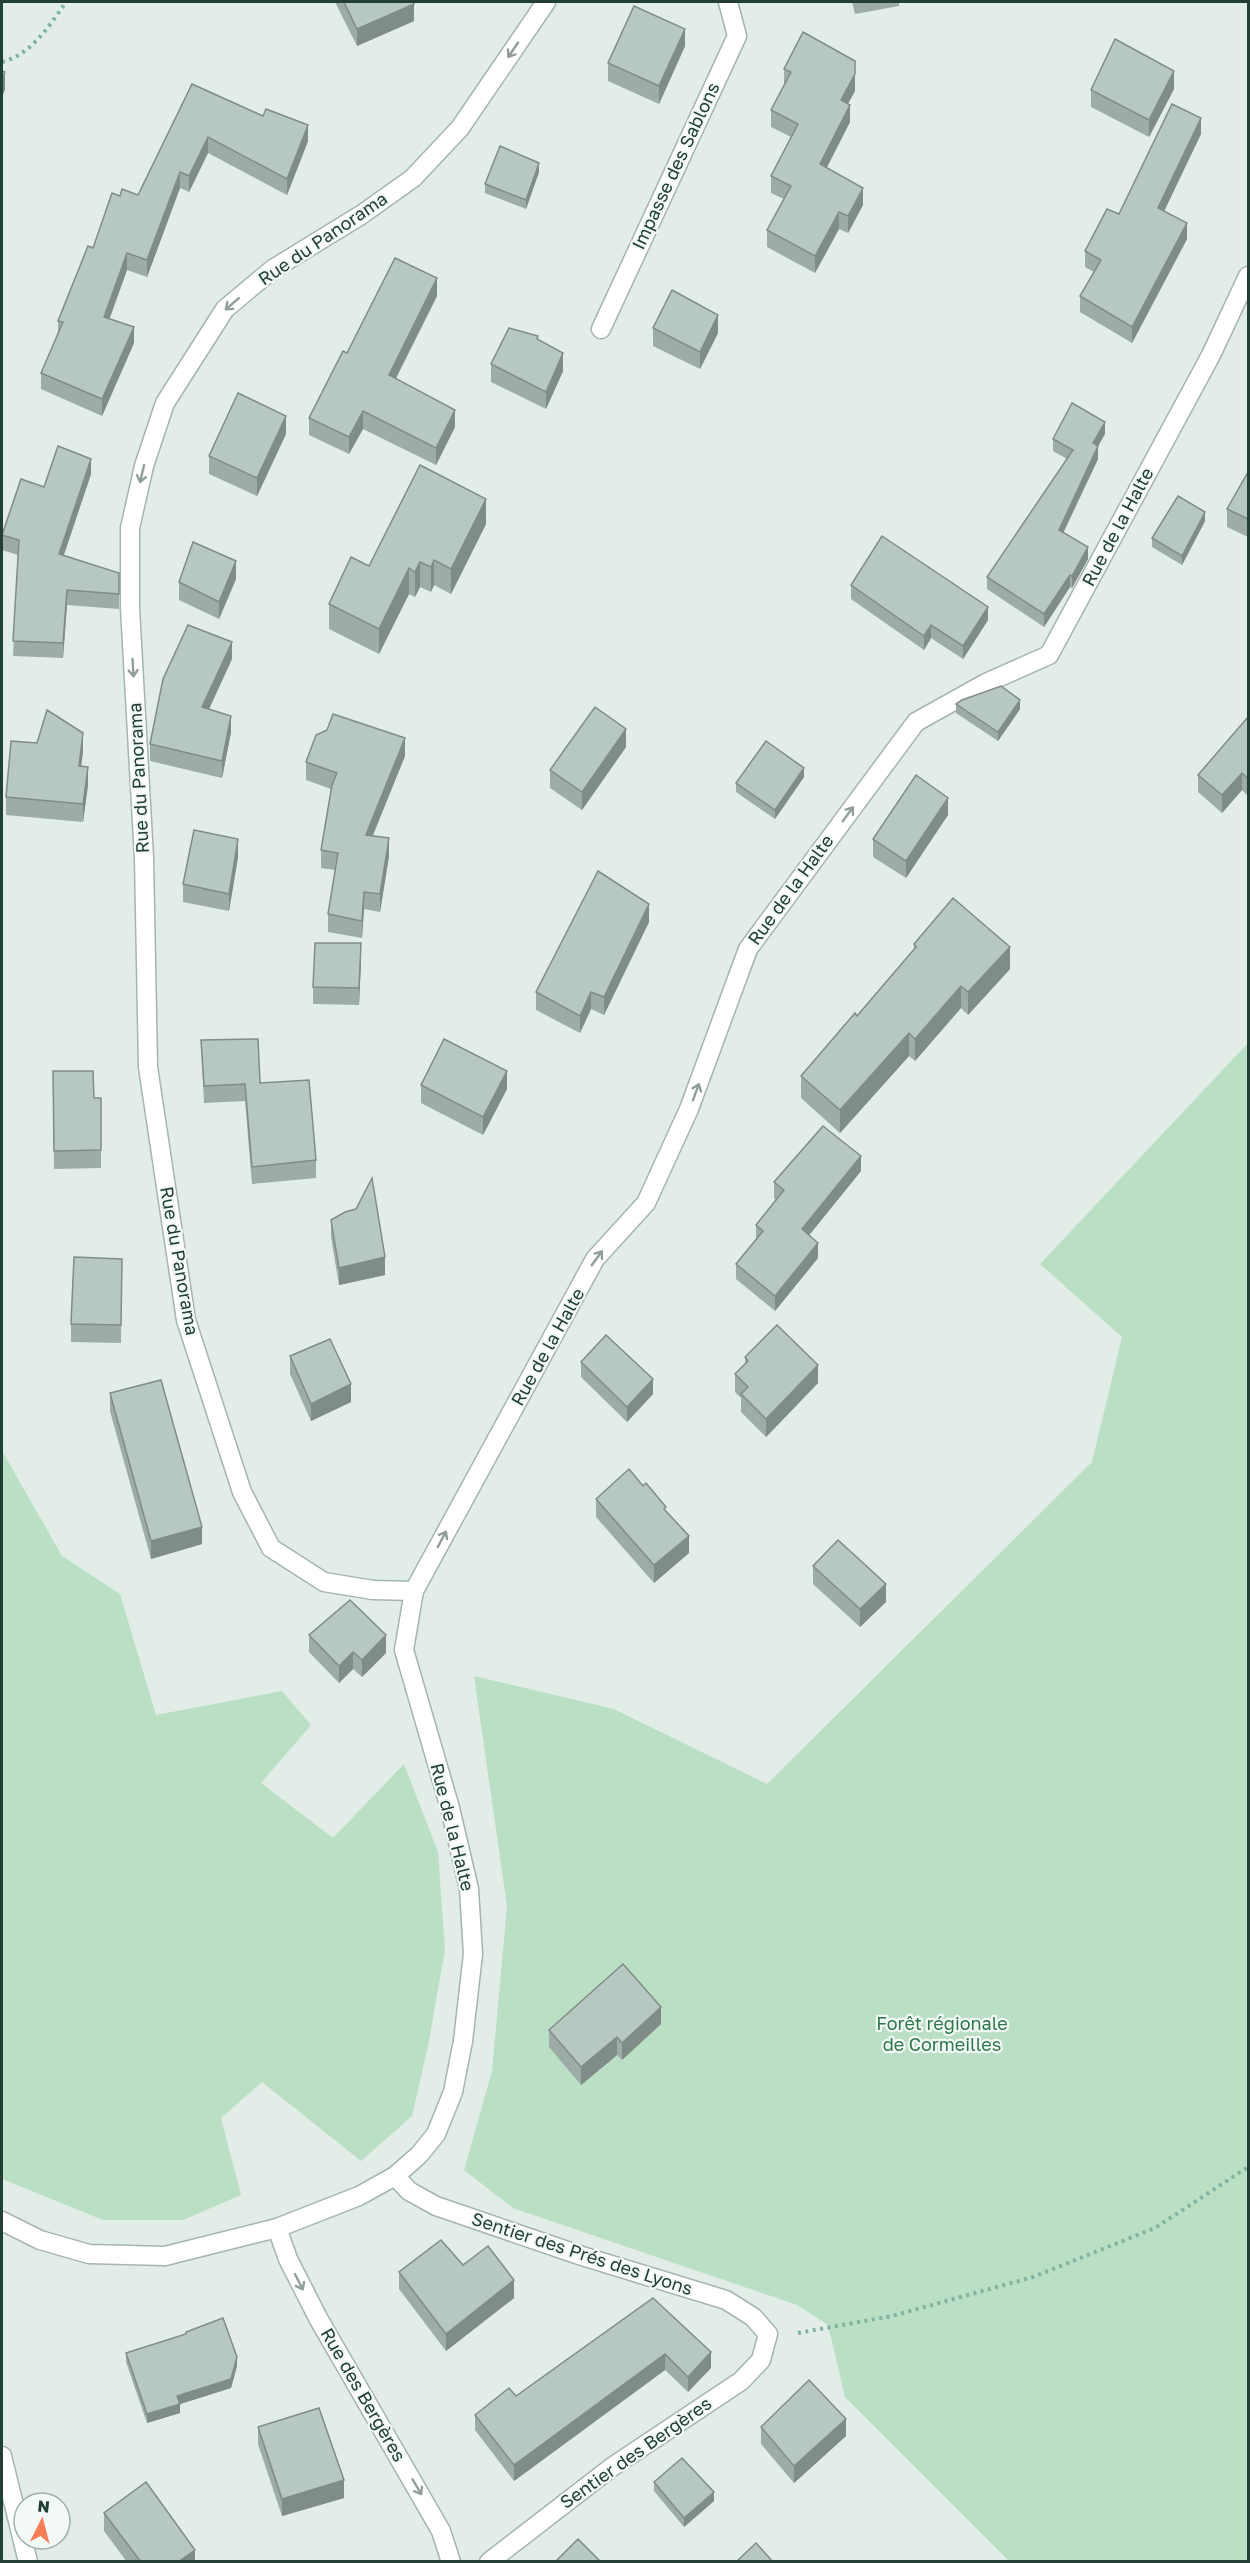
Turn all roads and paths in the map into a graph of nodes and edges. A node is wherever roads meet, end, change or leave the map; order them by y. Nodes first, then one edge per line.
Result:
1 (66, 2) edge
2 (546, 2) edge
3 (728, 2) edge
4 (2, 62) edge
5 (1248, 276) edge
6 (601, 328) dead end
7 (414, 1590) junction
8 (1248, 2167) edge
9 (394, 2176) junction
10 (2, 2221) edge
11 (277, 2228) junction
12 (768, 2334) junction
13 (2, 2456) edge
14 (28, 2562) edge
15 (451, 2562) edge
16 (489, 2562) edge

1 - 4 path
2 -> 7 street, Rue du Panorama
3 - 6 street, Impasse des Sablons
7 -> 5 street, Rue de la Halte
7 - 9 street, Rue de la Halte
8 - 12 path
9 - 11 street, Rue de la Halte
9 - 12 street, Sentier des Prés des Lyons
10 - 11 street, Rue de la Halte
11 -> 15 street, Rue des Bergères
12 - 16 street, Sentier des Bergères
13 - 14 street

